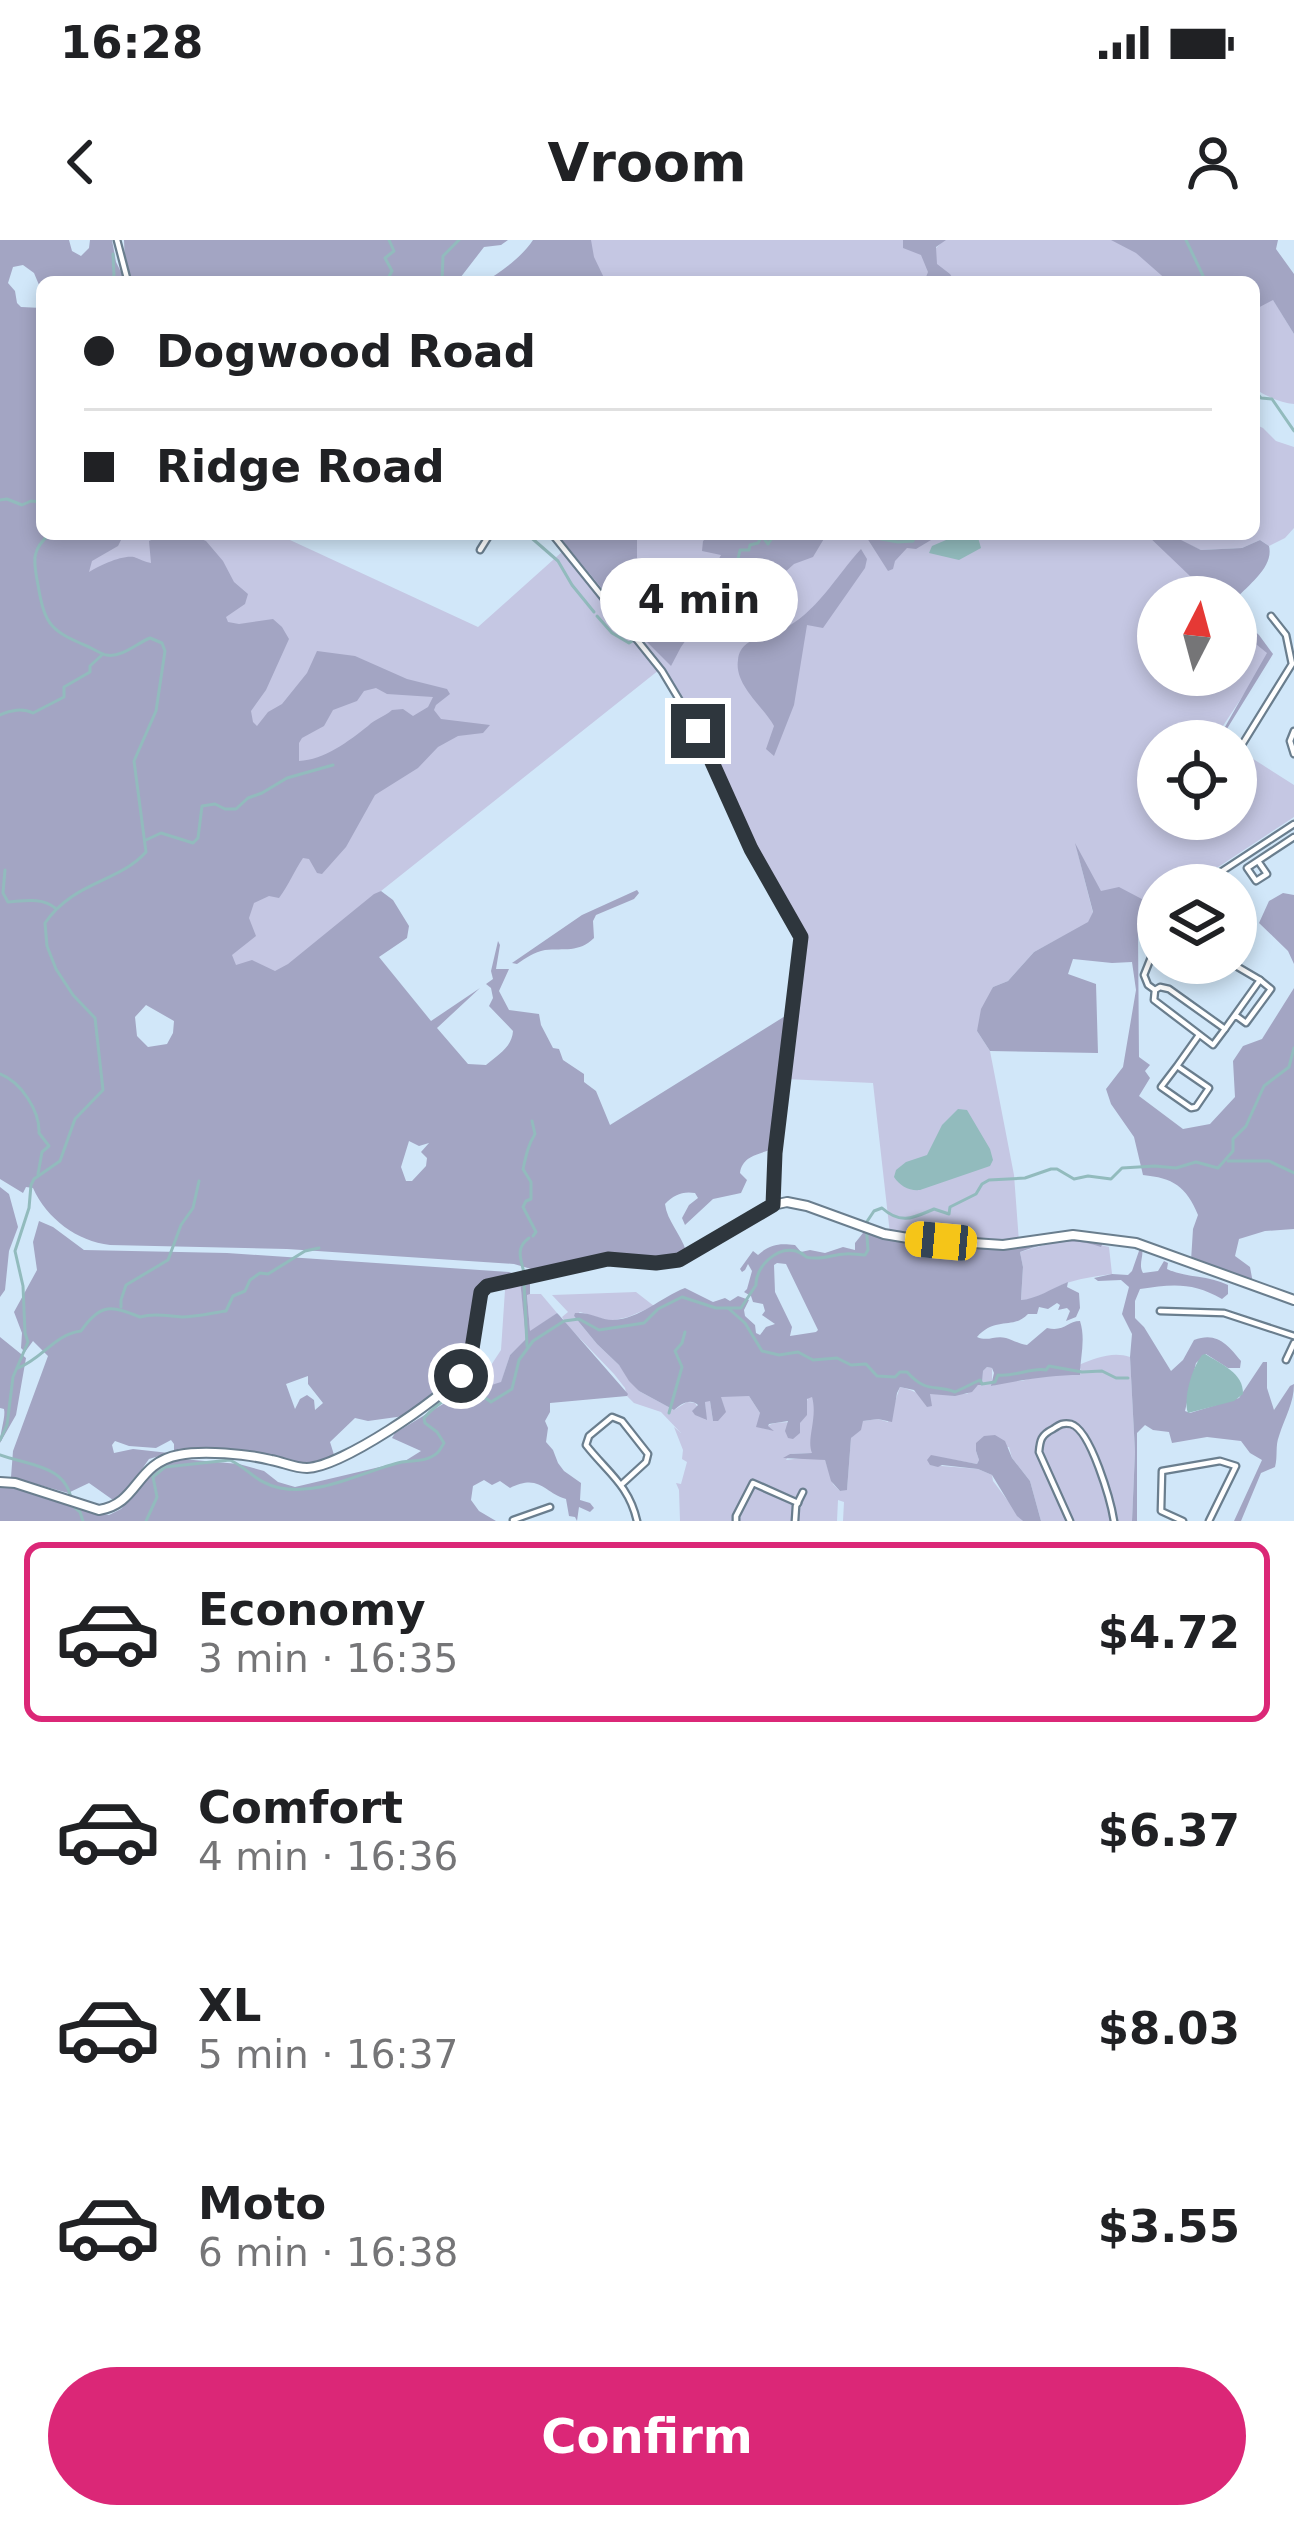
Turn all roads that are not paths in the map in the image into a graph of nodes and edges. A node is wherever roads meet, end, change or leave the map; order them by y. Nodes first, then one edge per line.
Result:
1 (117, 240) edge
2 (126, 276) edge
3 (486, 540) edge
4 (557, 540) edge
5 (480, 550) dead end
6 (1271, 616) dead end
7 (1293, 658) edge
8 (1257, 721) edge
9 (1294, 731) edge
10 (1294, 754) edge
11 (1294, 824) edge
12 (1294, 837) edge
13 (1258, 861) dead end
14 (1233, 864) edge
15 (1257, 978) edge
16 (1260, 980) junction
17 (1149, 984) edge
18 (1155, 990) junction
19 (1235, 1015) junction
20 (1225, 1029) junction
21 (1199, 1034) junction
22 (1177, 1066) junction
23 (773, 1205) junction
24 (1294, 1300) edge
25 (1160, 1311) dead end
26 (1294, 1340) edge
27 (1286, 1360) dead end
28 (0, 1482) edge
29 (622, 1484) junction
30 (803, 1492) dead end
31 (798, 1503) junction
32 (550, 1507) dead end
33 (534, 1513) junction
34 (513, 1520) edge
35 (537, 1521) edge
36 (637, 1521) edge
37 (736, 1521) edge
38 (795, 1521) edge
39 (1070, 1521) edge
40 (1114, 1521) edge
41 (1183, 1521) edge
42 (1209, 1521) edge

1 - 2 street
3 - 5 street
4 - 23 street
6 - 7 street
7 - 8 street
9 - 10 street
11 - 14 street
12 - 13 street
15 - 16 street
16 - 19 street
16 - 19 street
17 - 18 street
18 - 20 street
18 - 21 street
19 - 20 street
20 - 21 street
21 - 22 street
22 - 22 street
23 - 24 street
23 - 28 street
25 - 26 street
26 - 27 street
29 - 29 street
29 - 36 street
30 - 31 street
31 - 37 street
31 - 38 street
32 - 33 street
33 - 34 street
33 - 35 street
39 - 40 street
41 - 42 street

